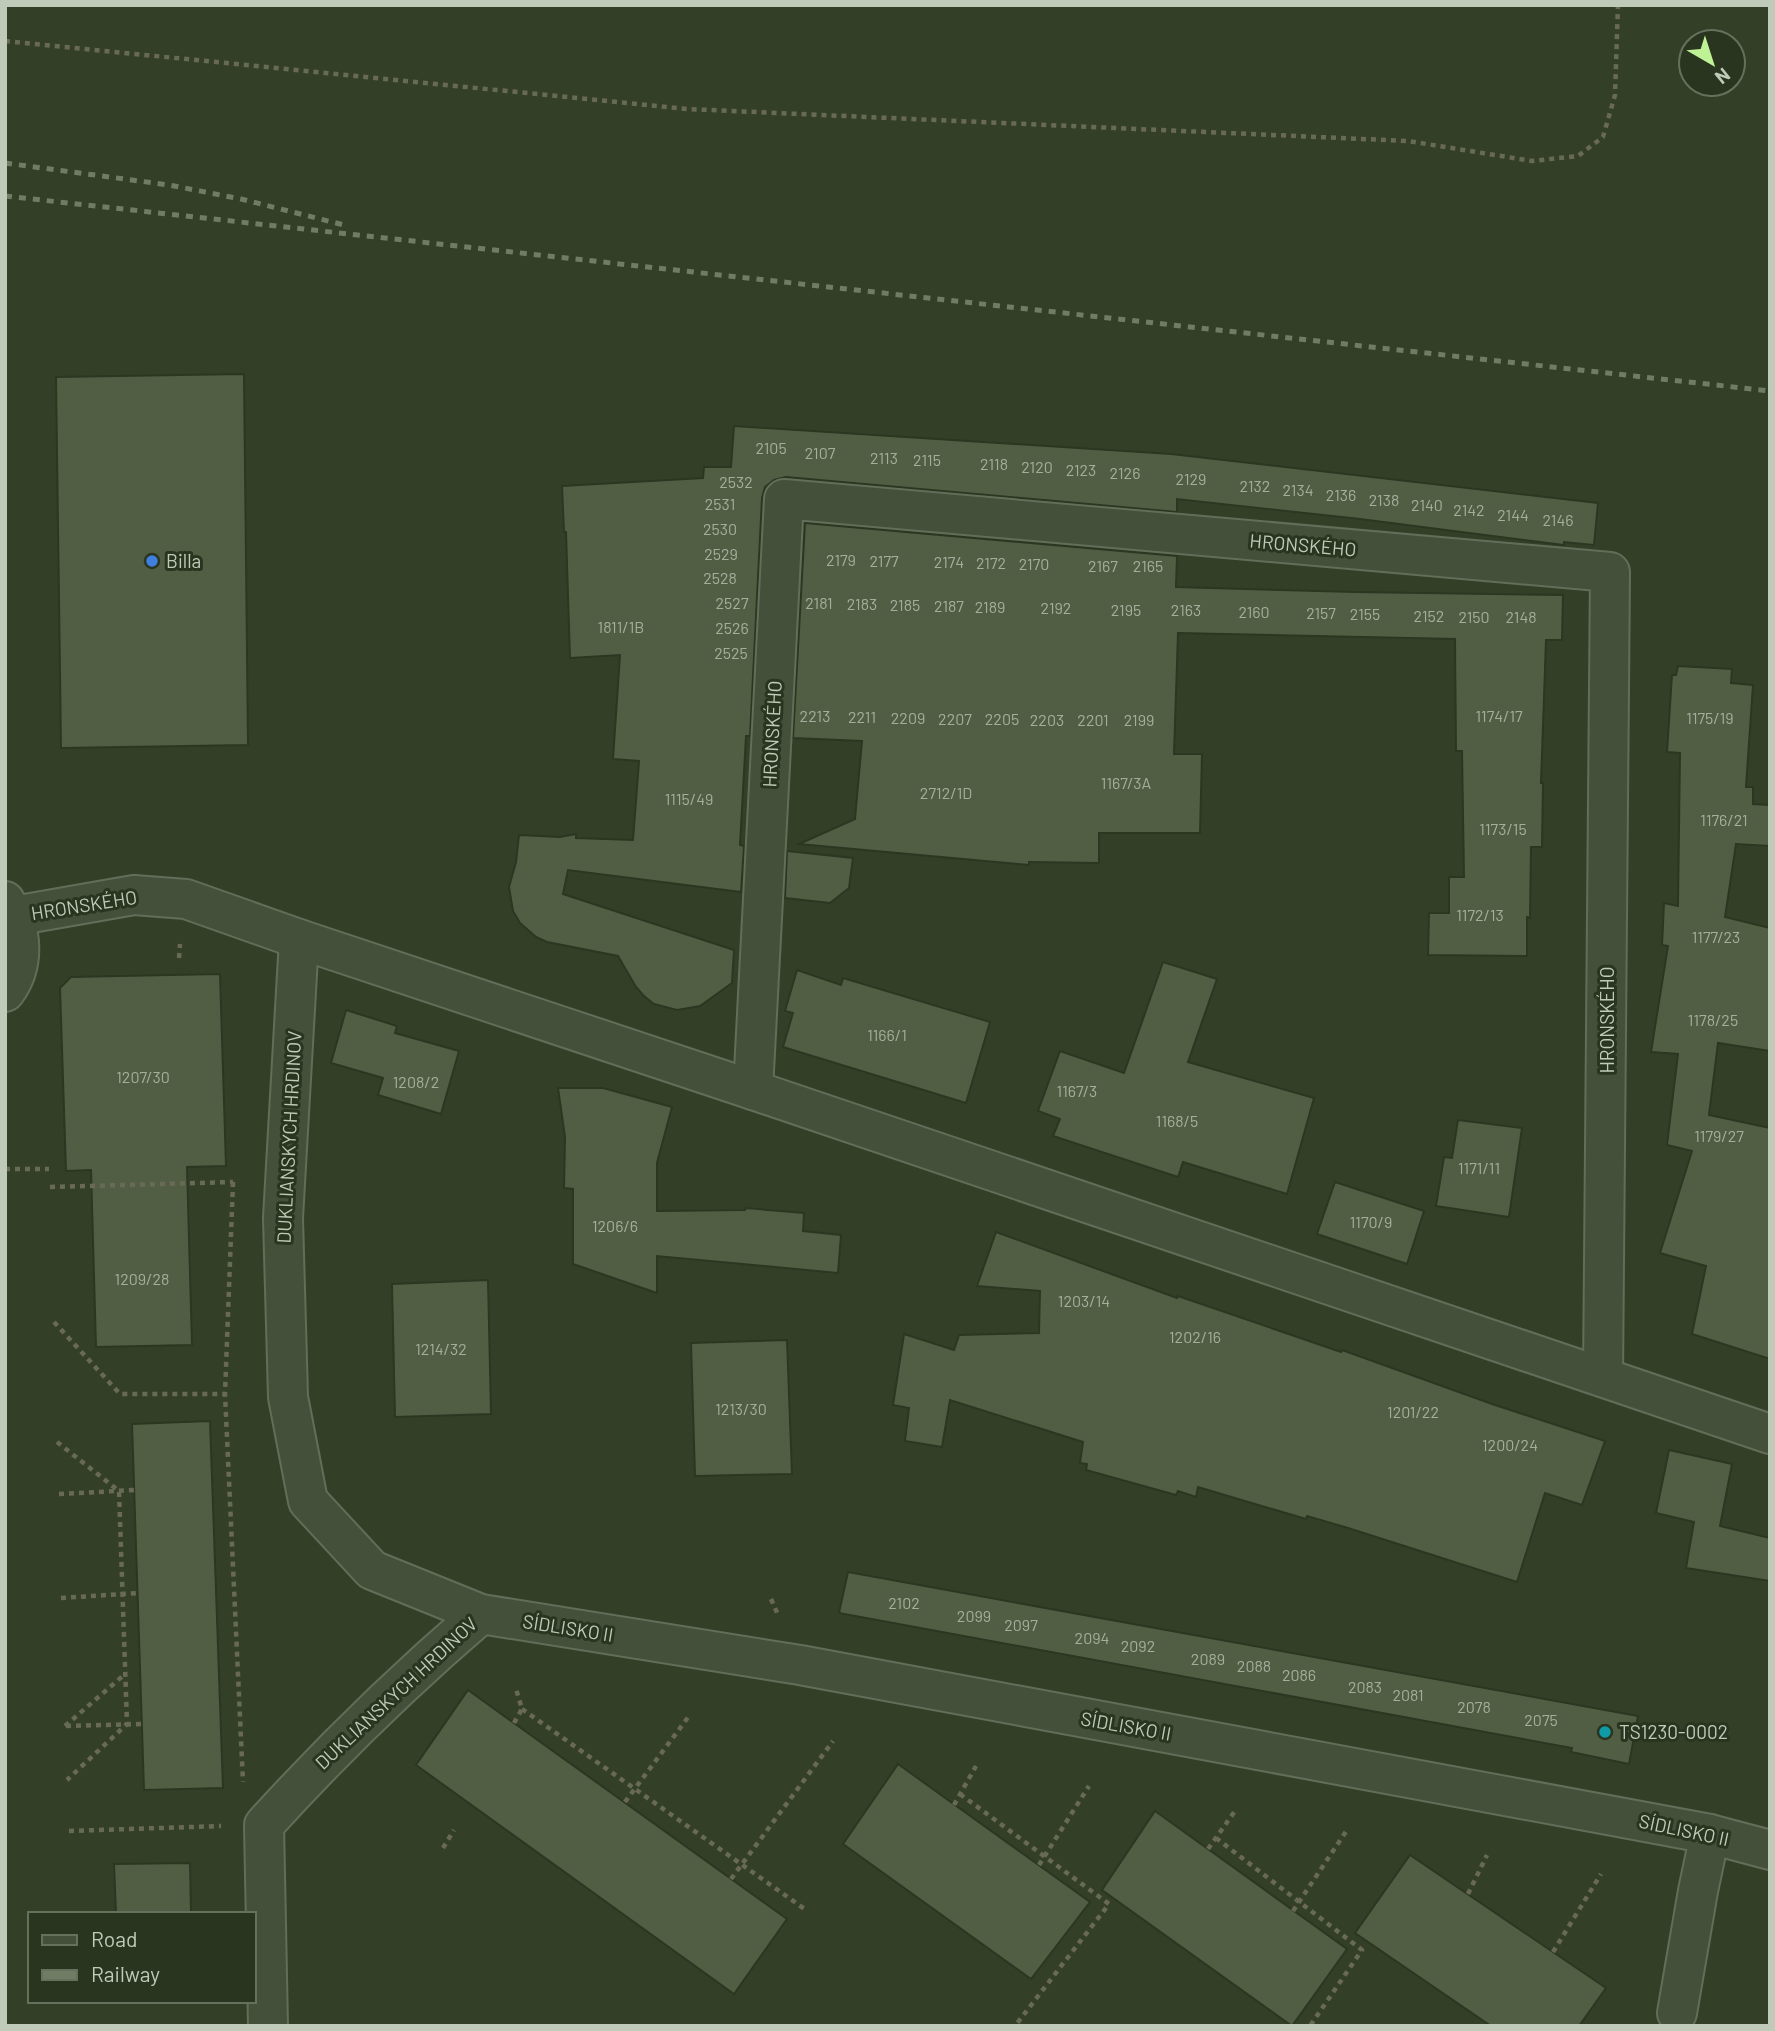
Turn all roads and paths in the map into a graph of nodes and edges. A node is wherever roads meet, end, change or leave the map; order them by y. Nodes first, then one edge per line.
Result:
1 (1618, 5) edge
2 (5, 41) edge
3 (10, 909) edge
4 (299, 939) junction
5 (5, 992) edge
6 (753, 1090) junction
7 (5, 1169) edge
8 (49, 1169) dead end
9 (244, 1181) dead end
10 (233, 1182) junction
11 (50, 1187) dead end
12 (54, 1322) dead end
13 (1603, 1377) junction
14 (225, 1394) junction
15 (1770, 1434) edge
16 (57, 1443) dead end
17 (135, 1490) dead end
18 (119, 1491) junction
19 (59, 1494) dead end
20 (138, 1593) dead end
21 (122, 1594) junction
22 (61, 1598) dead end
23 (481, 1614) junction
24 (125, 1674) junction
25 (516, 1689) dead end
26 (522, 1709) junction
27 (689, 1716) dead end
28 (514, 1723) dead end
29 (127, 1724) junction
30 (142, 1724) dead end
31 (833, 1741) dead end
32 (976, 1766) dead end
33 (67, 1780) dead end
34 (1089, 1786) dead end
35 (634, 1790) junction
36 (960, 1794) junction
37 (625, 1802) dead end
38 (954, 1805) dead end
39 (1236, 1811) dead end
40 (255, 1825) junction
41 (454, 1830) dead end
42 (1347, 1830) dead end
43 (69, 1831) dead end
44 (1710, 1834) junction
45 (1216, 1838) junction
46 (443, 1848) dead end
47 (1208, 1849) dead end
48 (1770, 1850) edge
49 (1487, 1855) dead end
50 (1044, 1856) junction
51 (742, 1865) junction
52 (1039, 1866) dead end
53 (1601, 1874) dead end
54 (731, 1879) dead end
55 (1468, 1894) dead end
56 (1299, 1902) junction
57 (806, 1910) dead end
58 (1293, 1911) dead end
59 (1553, 1952) dead end
60 (1676, 2013) dead end
61 (268, 2026) edge
62 (1015, 2026) edge
63 (1310, 2026) edge

1 - 2 path
3 - 4 street, HRONSKÉHO
3 - 5 street
4 - 6 street, HRONSKÉHO
4 - 23 street, DUKLIANSKYCH HRDINOV
6 - 13 street, HRONSKÉHO
6 - 13 street, HRONSKÉHO
7 - 8 path
9 - 10 path
10 - 11 path
10 - 14 path
12 - 14 path
13 - 15 street, HRONSKÉHO
14 - 40 path
16 - 18 path
17 - 18 path
18 - 19 path
18 - 21 path
20 - 21 path
21 - 22 path
21 - 24 path
23 - 40 street, DUKLIANSKYCH HRDINOV
23 - 44 street, SÍDLISKO II
24 - 29 path
24 - 29 path
25 - 26 path
26 - 28 path
26 - 35 path
27 - 35 path
29 - 30 path
29 - 33 path
31 - 51 path
32 - 36 path
34 - 50 path
35 - 37 path
35 - 51 path
36 - 38 path
36 - 50 path
39 - 45 path
40 - 43 path
40 - 61 street
41 - 46 path
42 - 56 path
44 - 48 street, SÍDLISKO II
44 - 60 street
45 - 47 path
45 - 56 path
49 - 55 path
50 - 52 path
50 - 62 path
51 - 54 path
51 - 57 path
53 - 59 path
56 - 58 path
56 - 63 path

